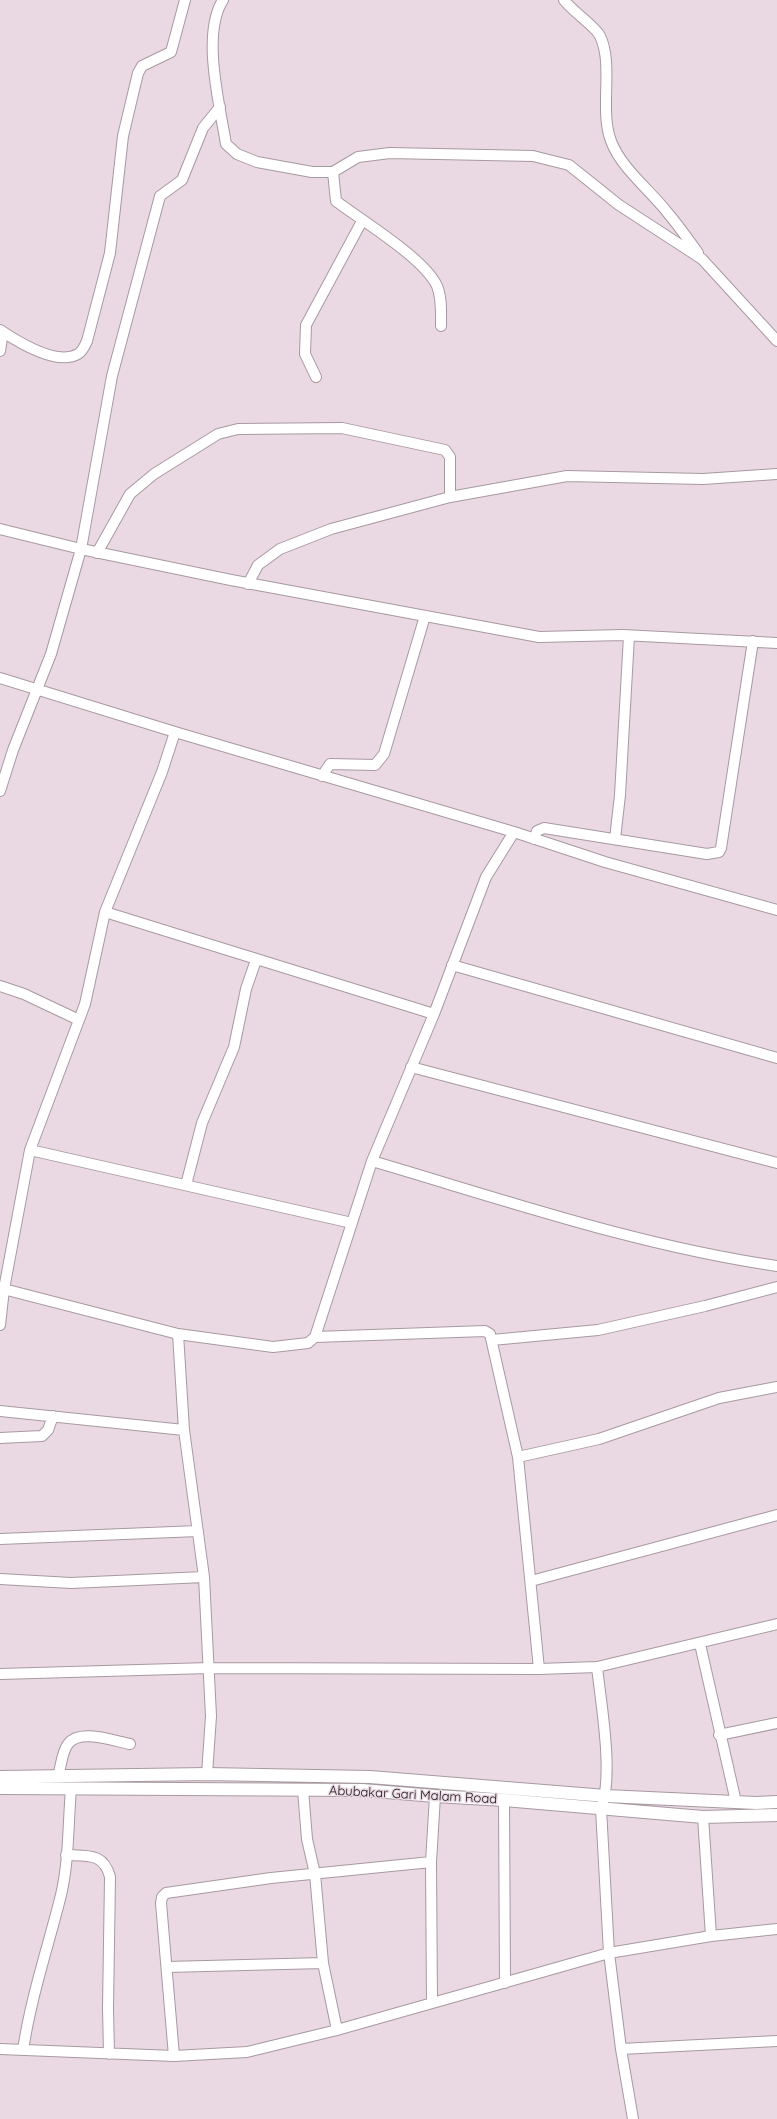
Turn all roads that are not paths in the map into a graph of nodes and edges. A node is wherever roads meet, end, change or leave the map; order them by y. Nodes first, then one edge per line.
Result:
1 (185, 0) edge
2 (223, 0) edge
3 (564, 0) edge
4 (220, 107) junction
5 (333, 172) junction
6 (362, 221) junction
7 (702, 259) junction
8 (441, 326) dead end
9 (2, 331) edge
10 (777, 341) edge
11 (0, 350) edge
12 (316, 377) dead end
13 (777, 474) edge
14 (450, 497) junction
15 (0, 529) edge
16 (81, 549) junction
17 (97, 553) junction
18 (248, 584) junction
19 (425, 616) junction
20 (629, 636) junction
21 (753, 641) junction
22 (777, 642) edge
23 (0, 678) edge
24 (36, 688) junction
25 (175, 732) junction
26 (322, 776) junction
27 (0, 791) edge
28 (514, 832) junction
29 (534, 839) junction
30 (615, 839) junction
31 (777, 910) edge
32 (105, 912) junction
33 (256, 960) junction
34 (452, 965) junction
35 (0, 986) edge
36 (434, 1014) junction
37 (79, 1020) junction
38 (777, 1058) edge
39 (411, 1068) junction
40 (30, 1150) junction
41 (372, 1161) junction
42 (777, 1163) edge
43 (186, 1185) junction
44 (352, 1223) junction
45 (777, 1266) edge
46 (777, 1287) edge
47 (2, 1289) edge
48 (0, 1324) edge
49 (178, 1334) junction
50 (315, 1337) junction
51 (492, 1340) junction
52 (777, 1387) edge
53 (0, 1411) edge
54 (54, 1416) junction
55 (184, 1430) junction
56 (0, 1438) edge
57 (518, 1457) junction
58 (777, 1515) edge
59 (198, 1531) junction
60 (0, 1539) edge
61 (204, 1577) junction
62 (0, 1579) edge
63 (531, 1581) junction
64 (777, 1624) edge
65 (700, 1644) junction
66 (597, 1667) junction
67 (209, 1668) junction
68 (539, 1669) junction
69 (0, 1674) edge
70 (777, 1723) edge
71 (719, 1735) junction
72 (130, 1744) dead end
73 (207, 1774) junction
74 (58, 1776) junction
75 (0, 1777) edge
76 (0, 1788) edge
77 (71, 1789) junction
78 (303, 1790) junction
79 (435, 1796) junction
80 (606, 1796) junction
81 (504, 1800) junction
82 (736, 1802) junction
83 (777, 1802) edge
84 (601, 1809) junction
85 (777, 1815) edge
86 (703, 1817) junction
87 (66, 1854) junction
88 (431, 1862) junction
89 (315, 1874) junction
90 (777, 1929) edge
91 (711, 1936) junction
92 (609, 1953) junction
93 (322, 1963) junction
94 (167, 1967) junction
95 (505, 1983) junction
96 (432, 2003) junction
97 (337, 2030) junction
98 (777, 2041) edge
99 (0, 2049) edge
100 (621, 2049) junction
101 (23, 2050) junction
102 (109, 2054) junction
103 (174, 2056) junction
104 (633, 2119) edge

1 - 9 street
2 - 4 street
3 - 7 street
4 - 5 street
4 - 16 street
5 - 6 street
5 - 7 street
6 - 8 street
6 - 12 street
7 - 10 street
9 - 11 street
13 - 14 street
14 - 17 street
14 - 18 street
15 - 16 street
16 - 17 street
16 - 24 street
17 - 18 street
18 - 19 street
19 - 20 street
19 - 26 street
20 - 21 street
20 - 30 street
21 - 22 street
21 - 30 street
23 - 24 street
24 - 25 street
24 - 27 street
25 - 26 street
25 - 32 street
26 - 28 street
28 - 29 street
28 - 34 street
29 - 30 street
29 - 31 street
32 - 33 street
32 - 37 street
33 - 36 street
33 - 43 street
34 - 36 street
34 - 38 street
35 - 37 street
36 - 39 street
37 - 40 street
39 - 41 street
39 - 42 street
40 - 43 street
40 - 47 street
41 - 44 street
41 - 45 street
43 - 44 street
44 - 50 street
46 - 51 street
47 - 48 street
47 - 49 street
49 - 50 street
49 - 55 street
50 - 51 street
51 - 57 street
52 - 57 street
53 - 54 street
54 - 55 street
54 - 56 street
55 - 59 street
57 - 63 street
58 - 63 street
59 - 60 street
59 - 61 street
61 - 62 street
61 - 67 street
63 - 68 street
64 - 65 street
65 - 66 street
65 - 71 street
66 - 68 street
66 - 80 street
67 - 68 street
67 - 69 street
67 - 73 street
70 - 71 street
71 - 82 street
72 - 74 street
73 - 74 street
73 - 80 street
74 - 75 street
76 - 77 street, Abubakar Gari Malam Road
77 - 78 street, Abubakar Gari Malam Road
77 - 87 street
78 - 79 street, Abubakar Gari Malam Road
78 - 89 street
79 - 81 street, Abubakar Gari Malam Road
79 - 88 street
80 - 82 street
80 - 84 street
81 - 84 street, Abubakar Gari Malam Road
81 - 95 street
82 - 83 street
84 - 86 street, Abubakar Gari Malam Road
84 - 92 street
85 - 86 street, Abubakar Gari Malam Road
86 - 91 street
87 - 101 street
87 - 102 street
88 - 89 street
88 - 96 street
89 - 93 street
89 - 94 street
90 - 91 street
91 - 92 street
92 - 95 street
92 - 100 street
93 - 94 street
93 - 97 street
94 - 103 street
95 - 96 street
96 - 97 street
97 - 103 street
98 - 100 street
99 - 101 street
100 - 104 street
101 - 102 street
102 - 103 street

